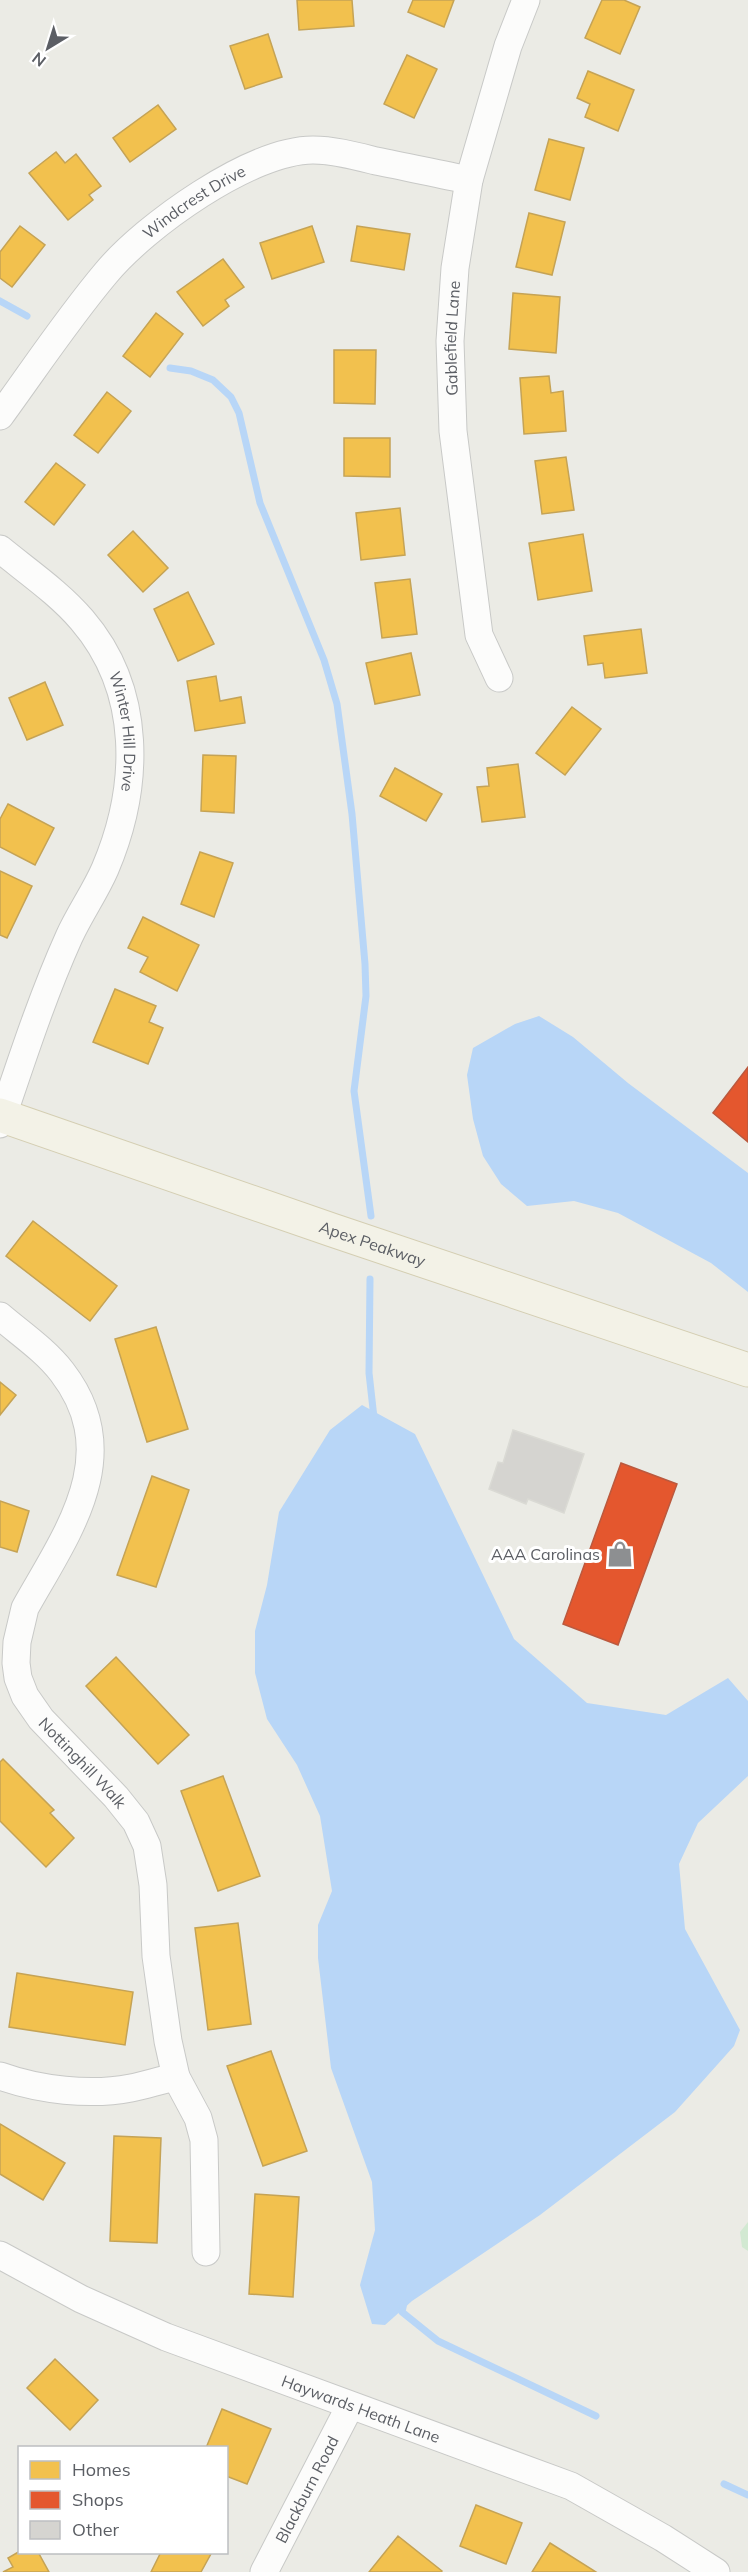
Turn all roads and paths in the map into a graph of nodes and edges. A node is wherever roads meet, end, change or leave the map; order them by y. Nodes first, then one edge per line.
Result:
1 (526, 0) edge
2 (469, 180) junction
3 (0, 416) edge
4 (0, 549) edge
5 (499, 678) dead end
6 (1, 1118) edge
7 (0, 1317) edge
8 (748, 1370) edge
9 (0, 2076) edge
10 (176, 2077) junction
11 (206, 2252) dead end
12 (0, 2255) edge
13 (350, 2406) junction
14 (264, 2572) edge
15 (716, 2572) edge

1 - 2 street, Gablefield Lane
2 - 3 street, Windcrest Drive
2 - 5 street, Gablefield Lane
4 - 6 street, Winter Hill Drive
6 - 8 main road, Apex Peakway
7 - 10 street, Nottinghill Walk
9 - 10 street
10 - 11 street, Nottinghill Walk
12 - 13 street, Haywards Heath Lane
13 - 14 street, Blackburn Road
13 - 15 street, Haywards Heath Lane

